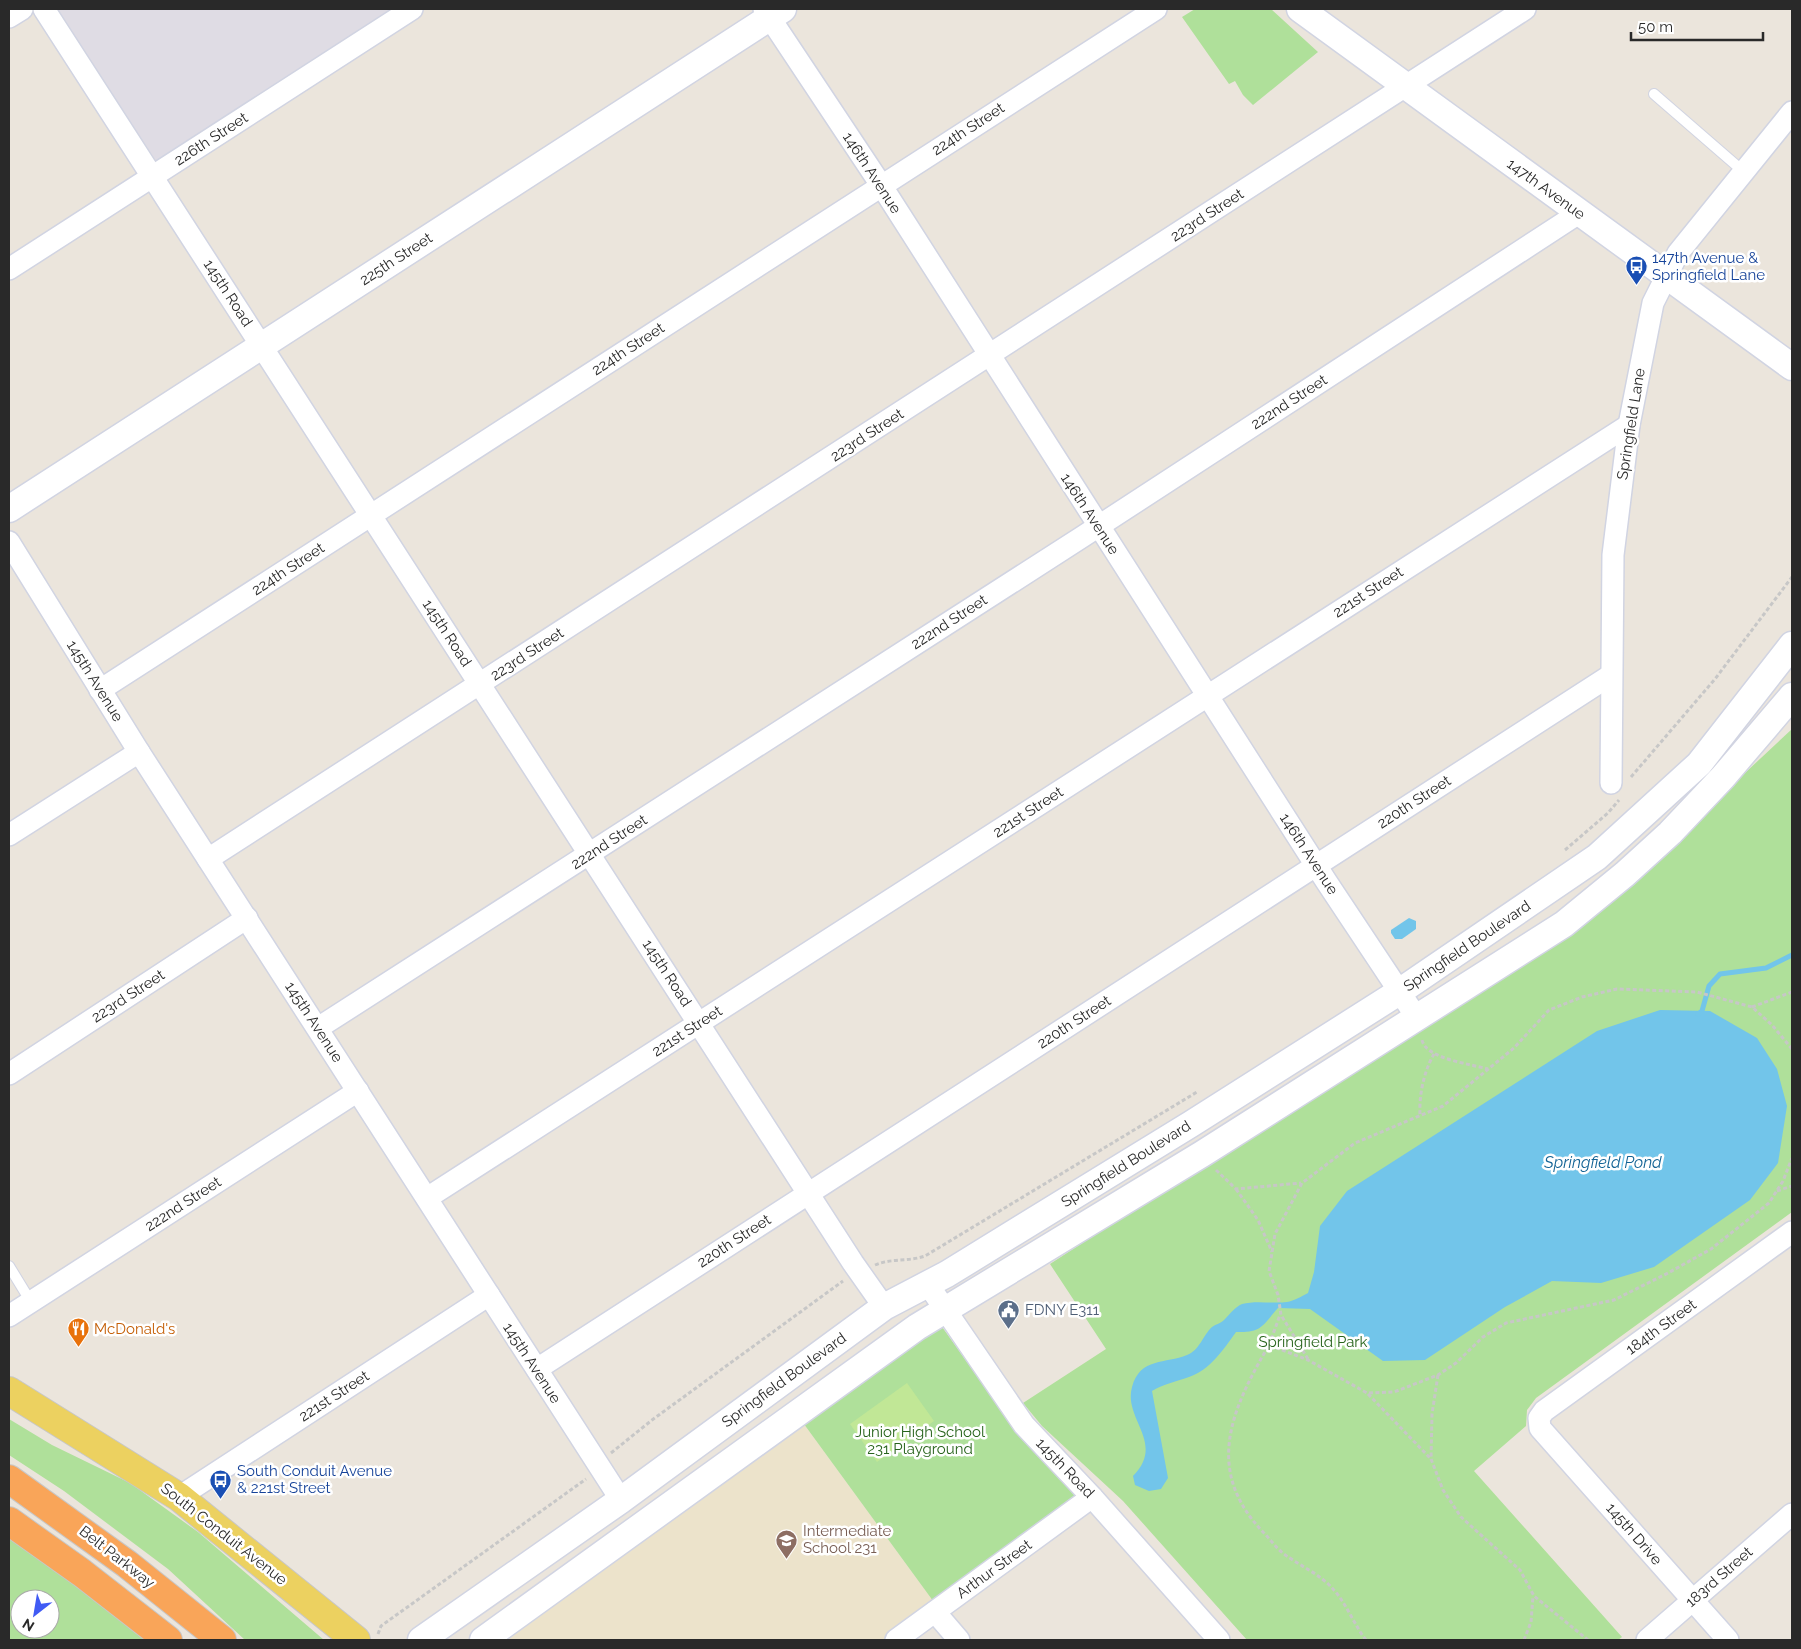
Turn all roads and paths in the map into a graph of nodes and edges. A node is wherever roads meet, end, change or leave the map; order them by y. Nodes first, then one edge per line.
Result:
1 (22, 9) edge
2 (44, 9) edge
3 (412, 9) edge
4 (1156, 9) edge
5 (1300, 9) edge
6 (1525, 9) edge
7 (772, 12) edge
8 (9, 17) edge
9 (1406, 87) junction
10 (1654, 94) dead end
11 (1792, 112) edge
12 (1744, 172) junction
13 (152, 176) junction
14 (881, 185) junction
15 (1579, 213) junction
16 (9, 269) edge
17 (1667, 275) junction
18 (262, 345) junction
19 (989, 357) junction
20 (1792, 368) edge
21 (1628, 425) junction
22 (9, 509) edge
23 (370, 516) junction
24 (1098, 526) junction
25 (9, 542) edge
26 (1792, 645) edge
27 (1611, 675) junction
28 (480, 684) junction
29 (100, 690) junction
30 (1208, 696) junction
31 (1792, 696) edge
32 (138, 752) junction
33 (1611, 783) dead end
34 (9, 835) edge
35 (590, 854) junction
36 (208, 859) junction
37 (1316, 865) junction
38 (247, 918) junction
39 (1399, 992) junction
40 (1792, 992) edge
41 (1752, 1007) junction
42 (699, 1023) junction
43 (1419, 1027) junction
44 (318, 1028) junction
45 (1792, 1049) edge
46 (1434, 1054) junction
47 (1489, 1069) junction
48 (9, 1074) edge
49 (1200, 1090) dead end
50 (358, 1091) junction
51 (1420, 1114) junction
52 (1792, 1158) edge
53 (1212, 1166) dead end
54 (1302, 1183) junction
55 (1792, 1186) edge
56 (1236, 1189) junction
57 (1776, 1191) junction
58 (809, 1193) junction
59 (427, 1198) junction
60 (1792, 1232) edge
61 (1272, 1253) junction
62 (9, 1266) edge
63 (871, 1266) dead end
64 (849, 1277) dead end
65 (927, 1283) junction
66 (489, 1295) junction
67 (30, 1302) junction
68 (884, 1307) junction
69 (946, 1310) junction
70 (1281, 1315) junction
71 (9, 1316) edge
72 (1269, 1345) junction
73 (1308, 1360) junction
74 (537, 1369) junction
75 (1438, 1375) junction
76 (9, 1391) edge
77 (1367, 1393) junction
78 (1540, 1428) joint
79 (606, 1457) dead end
80 (1431, 1459) junction
81 (589, 1477) dead end
82 (9, 1479) edge
83 (1092, 1496) junction
84 (179, 1497) junction
85 (621, 1500) junction
86 (1792, 1514) edge
87 (9, 1521) edge
88 (1534, 1596) junction
89 (1692, 1600) junction
90 (935, 1612) junction
91 (366, 1639) edge
92 (168, 1640) edge
93 (222, 1640) edge
94 (421, 1640) edge
95 (483, 1640) edge
96 (896, 1640) edge
97 (959, 1640) edge
98 (1219, 1640) edge
99 (1366, 1640) edge
100 (1524, 1640) edge
101 (1588, 1640) edge
102 (1647, 1640) edge
103 (1728, 1640) edge

1 - 8 street
2 - 13 street, 145th Road
3 - 13 street, 226th Street
4 - 14 street, 224th Street
5 - 9 street, 147th Avenue
6 - 9 street, 223rd Street
7 - 14 street, 146th Avenue
7 - 18 street, 225th Street
9 - 15 street, 147th Avenue
9 - 19 street, 223rd Street
10 - 12 lane
11 - 12 street, Springfield Lane
12 - 17 street, Springfield Lane
13 - 16 street, 226th Street
13 - 18 street, 145th Road
14 - 19 street, 146th Avenue
14 - 23 street, 224th Street
15 - 17 street, 147th Avenue
15 - 24 street, 222nd Street
17 - 20 street, 147th Avenue
17 - 21 street, Springfield Lane
18 - 22 street, 225th Street
18 - 23 street, 145th Road
19 - 24 street, 146th Avenue
19 - 28 street, 223rd Street
21 - 27 street, Springfield Lane
21 - 30 street, 221st Street
23 - 28 street, 145th Road
23 - 29 street, 224th Street
24 - 30 street, 146th Avenue
24 - 35 street, 222nd Street
25 - 29 street, 145th Avenue
26 - 39 street, Springfield Boulevard
27 - 33 street, Springfield Lane
27 - 37 street, 220th Street
28 - 35 street, 145th Road
28 - 36 street, 223rd Street
29 - 32 street, 145th Avenue
30 - 37 street, 146th Avenue
30 - 42 street, 221st Street
31 - 43 street, Springfield Boulevard
32 - 34 street
32 - 36 street, 145th Avenue
35 - 42 street, 145th Road
35 - 44 street, 222nd Street
36 - 38 street, 145th Avenue
37 - 39 street, 146th Avenue
37 - 58 street, 220th Street
38 - 44 street, 145th Avenue
38 - 48 street, 223rd Street
39 - 43 street, 146th Avenue
39 - 65 street, Springfield Boulevard
40 - 41 path
41 - 45 path
41 - 47 path
42 - 58 street, 145th Road
42 - 59 street, 221st Street
43 - 46 path
43 - 69 street, Springfield Boulevard
44 - 50 street, 145th Avenue
46 - 47 path
46 - 51 path
47 - 51 path
49 - 63 path, Springfield Boulevard
50 - 59 street, 145th Avenue
50 - 67 street, 222nd Street
51 - 54 path
52 - 57 path
53 - 56 path
54 - 56 path
54 - 61 path
55 - 57 path
56 - 61 path
57 - 75 path
58 - 68 street, 145th Road
58 - 74 street, 220th Street
59 - 66 street, 145th Avenue
60 - 78 street, 184th Street
61 - 70 path
62 - 67 lane
64 - 79 path
65 - 68 street, Springfield Boulevard
65 - 69 street, 145th Road
66 - 74 street, 145th Avenue
66 - 84 street, 221st Street
67 - 71 street, 222nd Street
68 - 85 street, Springfield Boulevard
69 - 83 street, 145th Road
69 - 95 street, Springfield Boulevard
70 - 72 path
70 - 73 path
72 - 73 path
72 - 99 path
73 - 77 path
74 - 85 street, 145th Avenue
75 - 77 path
75 - 80 path
76 - 84 main road, South Conduit Avenue
77 - 80 path
78 - 89 street, 145th Drive
80 - 88 path
81 - 91 path
82 - 93 highway, Belt Parkway
83 - 90 street, Arthur Street
83 - 98 street, 145th Road
84 - 91 main road, South Conduit Avenue
85 - 94 street, Springfield Boulevard
86 - 89 street, 183rd Street
87 - 92 highway
88 - 100 path
88 - 101 path
89 - 102 street, 183rd Street
89 - 103 street, 145th Drive
90 - 96 street, Arthur Street
90 - 97 street

